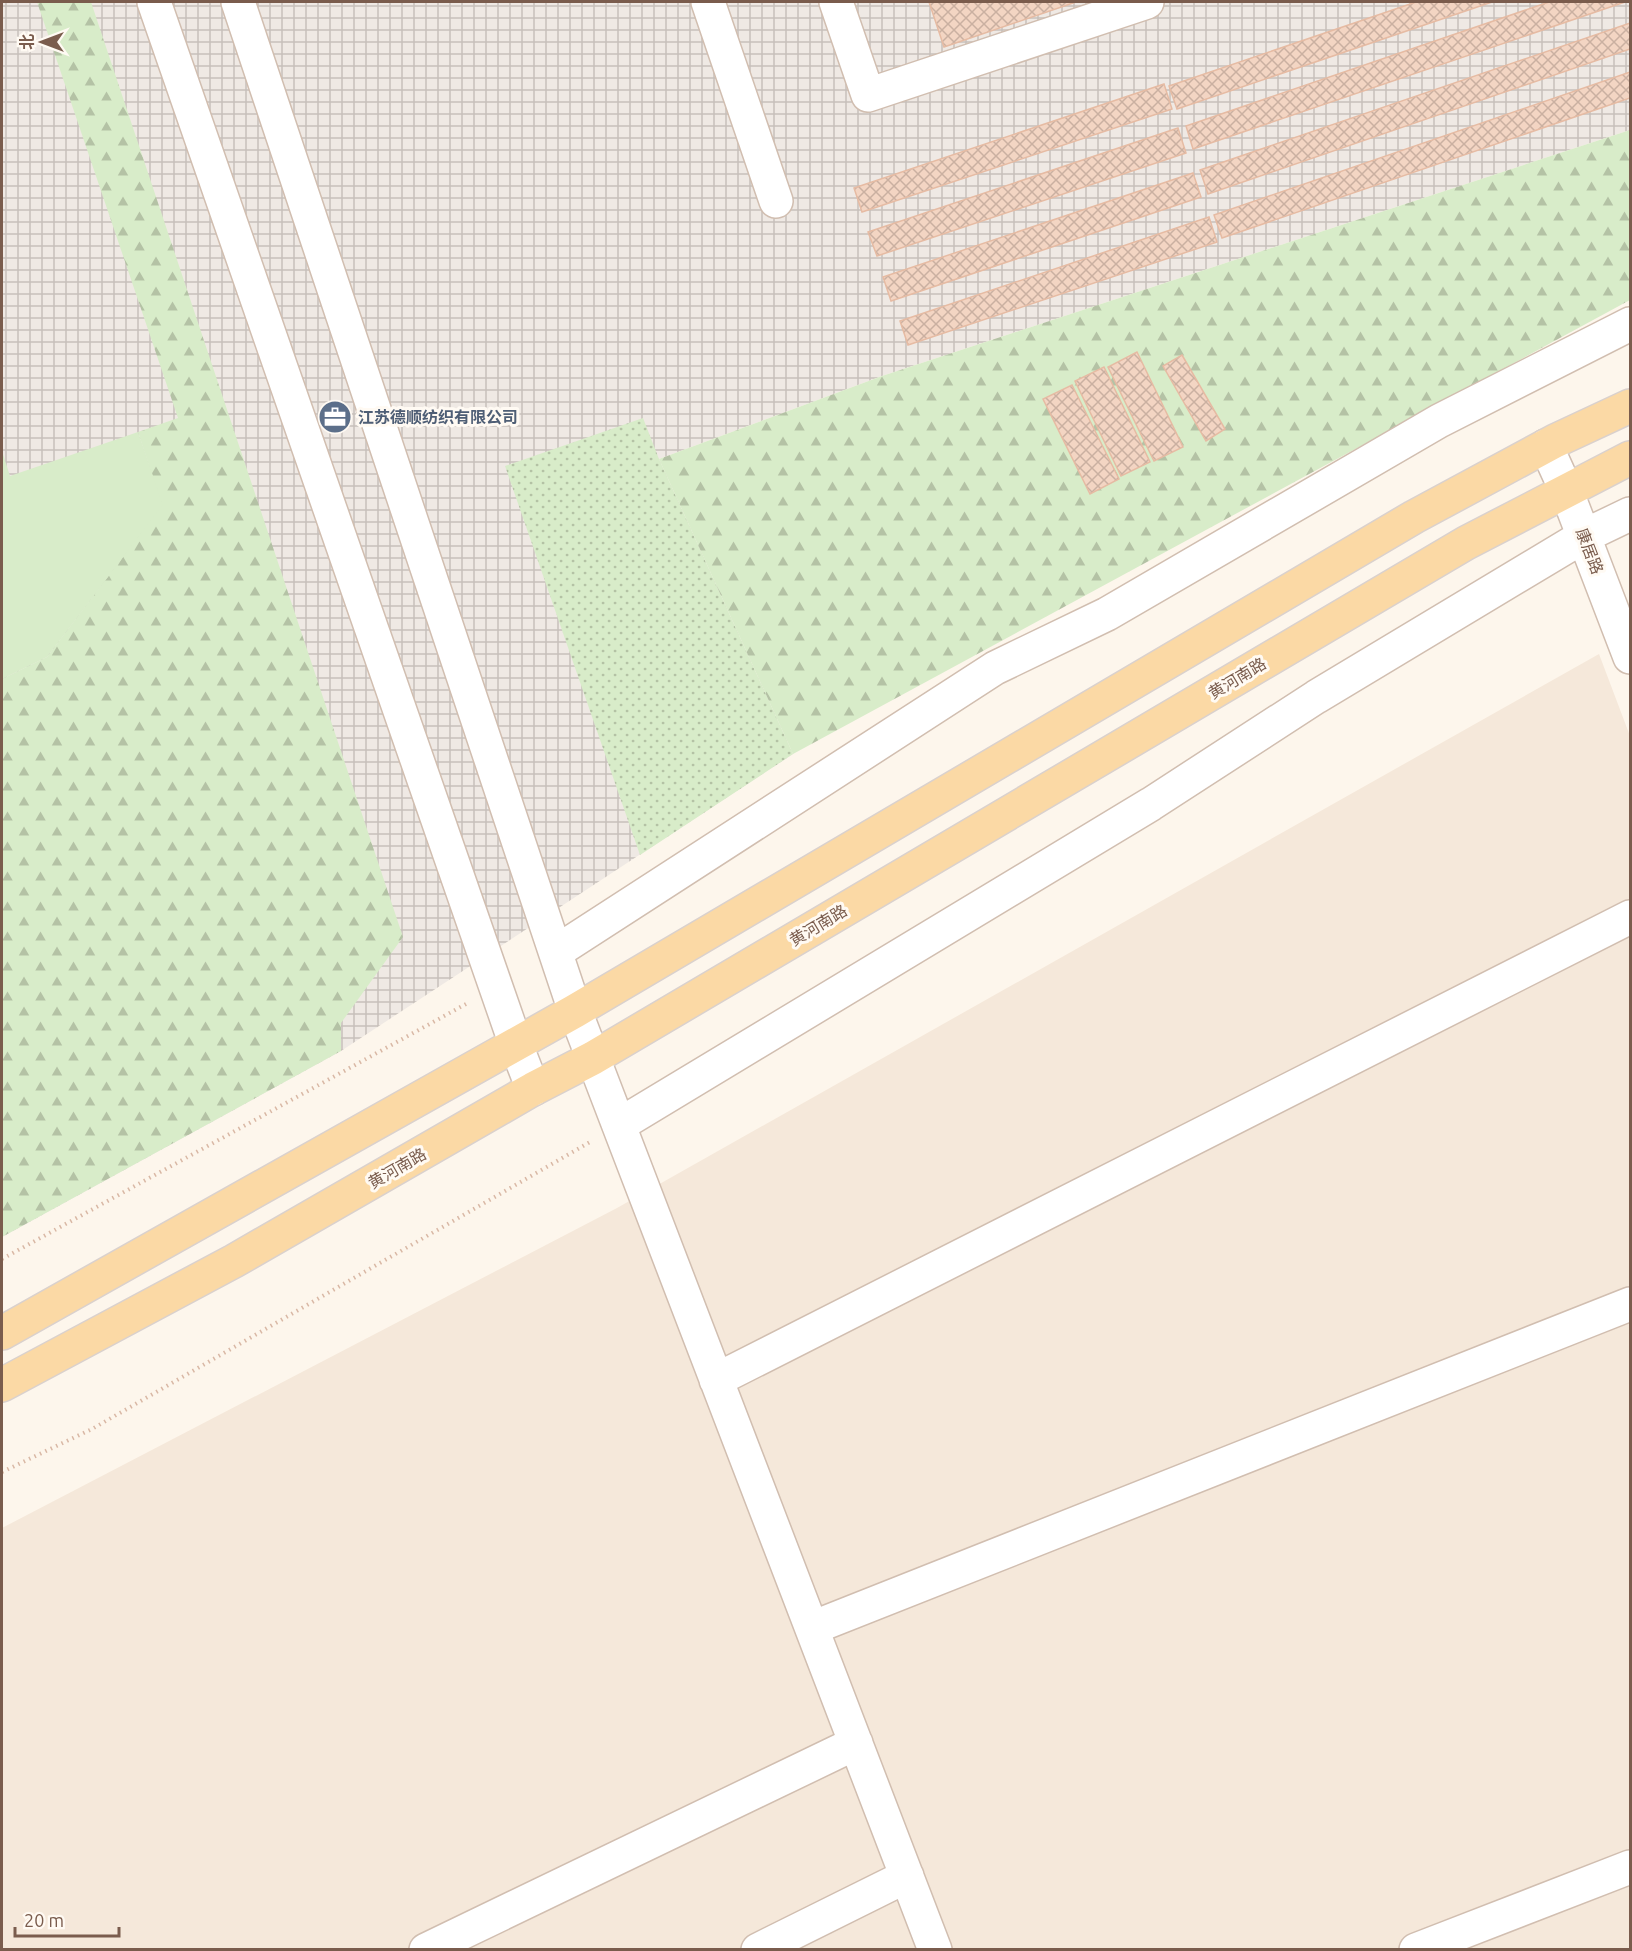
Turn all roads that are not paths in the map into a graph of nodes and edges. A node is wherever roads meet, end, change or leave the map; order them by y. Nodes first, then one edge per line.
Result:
1 (154, 2) edge
2 (238, 2) edge
3 (708, 2) edge
4 (836, 2) edge
5 (1147, 2) edge
6 (776, 201) dead end
7 (1630, 324) edge
8 (1630, 406) edge
9 (1546, 446) junction
10 (1630, 458) edge
11 (1566, 490) junction
12 (1630, 514) edge
13 (1584, 536) junction
14 (1630, 657) edge
15 (1630, 916) edge
16 (556, 952) junction
17 (575, 1011) junction
18 (516, 1045) junction
19 (593, 1058) junction
20 (533, 1089) junction
21 (619, 1125) junction
22 (1630, 1304) edge
23 (2, 1333) edge
24 (716, 1380) junction
25 (2, 1386) edge
26 (812, 1628) junction
27 (856, 1743) junction
28 (1630, 1867) edge
29 (907, 1876) junction
30 (426, 1950) edge
31 (758, 1950) edge
32 (935, 1950) edge
33 (1416, 1950) edge

1 - 18 street
2 - 16 street
3 - 6 street
4 - 5 street
7 - 16 street
8 - 9 main road
9 - 11 street, 康居路
9 - 17 main road
10 - 11 main road, 黄河南路
11 - 13 street, 康居路
11 - 19 main road, 黄河南路
12 - 13 street
13 - 14 street, 康居路
13 - 21 street
15 - 24 street
16 - 17 street
17 - 18 main road
17 - 19 street
18 - 20 street
18 - 23 main road
19 - 20 main road, 黄河南路
19 - 21 street
20 - 25 main road, 黄河南路
21 - 24 street
22 - 26 street
24 - 26 street
26 - 27 street
27 - 29 street
27 - 30 street
28 - 33 street
29 - 31 street
29 - 32 street

